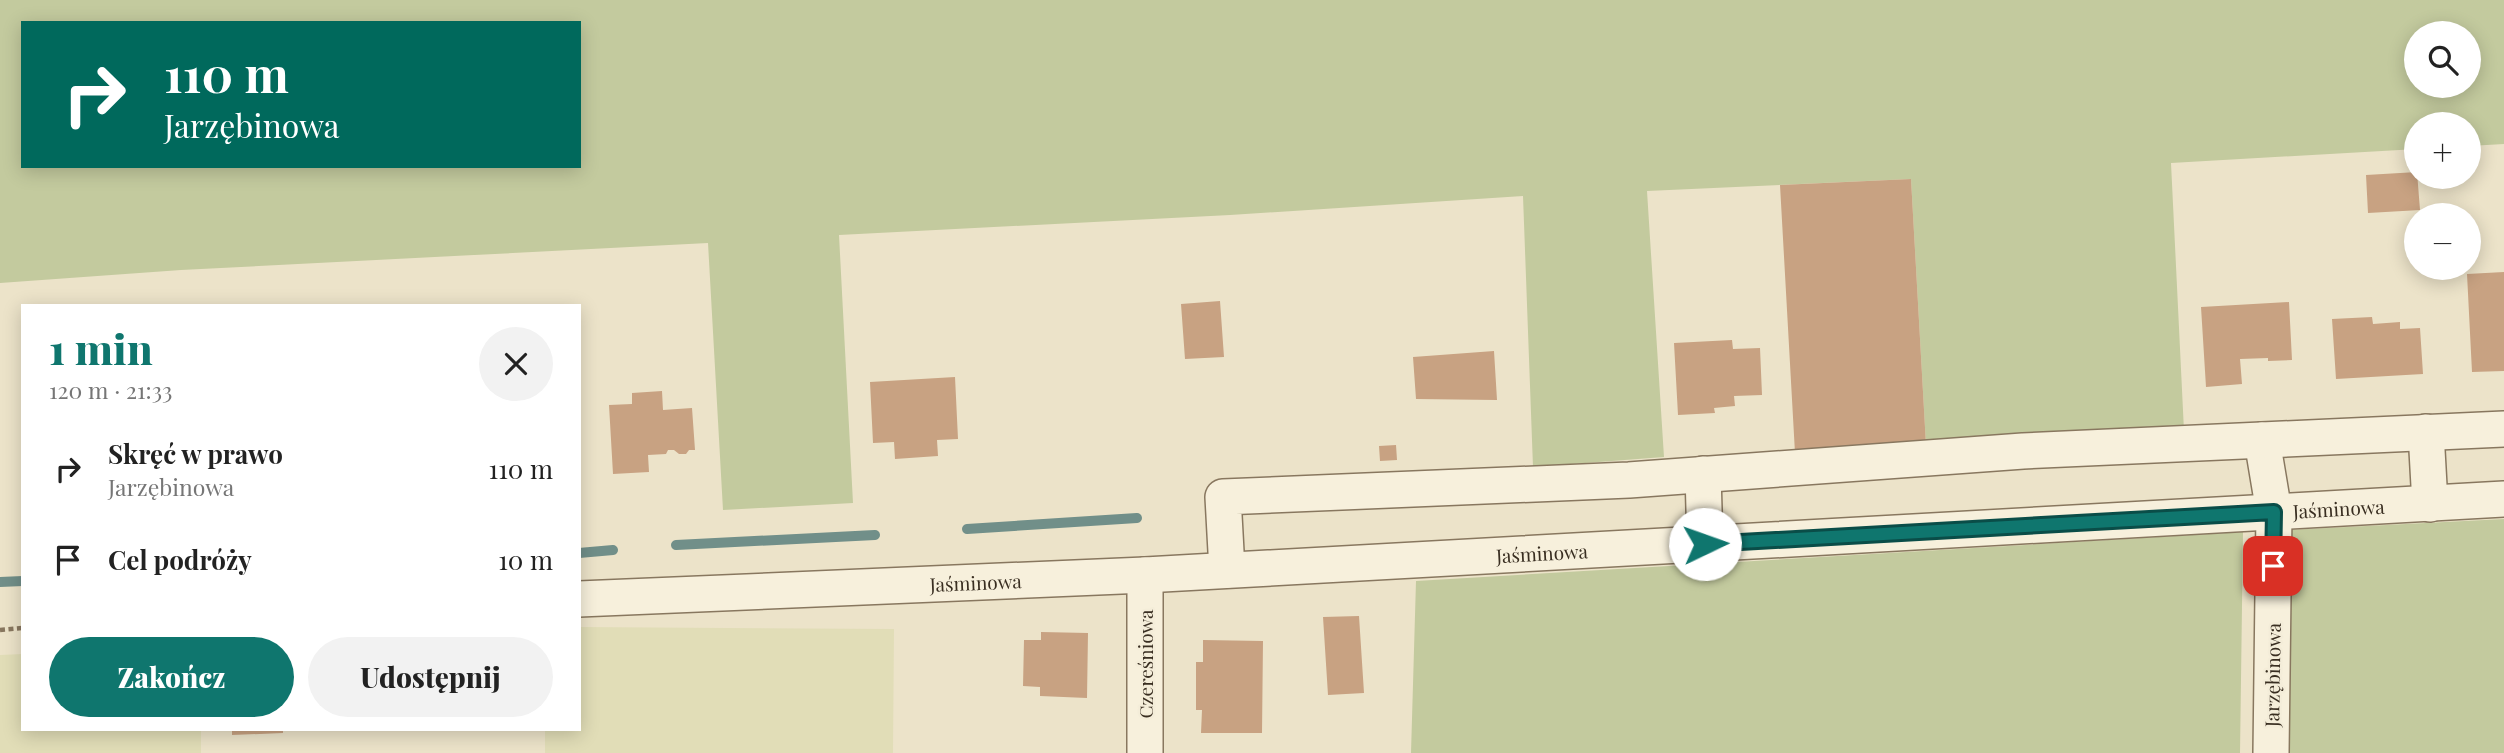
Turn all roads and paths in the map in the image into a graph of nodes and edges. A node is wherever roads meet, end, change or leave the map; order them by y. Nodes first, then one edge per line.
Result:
1 (2504, 429) edge
2 (2426, 432) junction
3 (2262, 440) junction
4 (1703, 474) junction
5 (2504, 499) edge
6 (2430, 504) junction
7 (2274, 512) junction
8 (1705, 544) junction
9 (1227, 570) junction
10 (1145, 575) junction
11 (581, 599) edge
12 (21, 628) edge
13 (0, 630) edge
14 (1145, 753) edge
15 (2271, 753) edge

1 - 2 street
2 - 3 street
2 - 6 street
3 - 4 street
3 - 7 street, Jarzębinowa
4 - 8 street
4 - 9 street
5 - 6 street, Jaśminowa
6 - 7 street, Jaśminowa
7 - 8 street, Jaśminowa
7 - 15 street, Jarzębinowa
8 - 9 street, Jaśminowa
9 - 10 street, Jaśminowa
10 - 11 street, Jaśminowa
10 - 14 street, Czereśniowa
12 - 13 path

